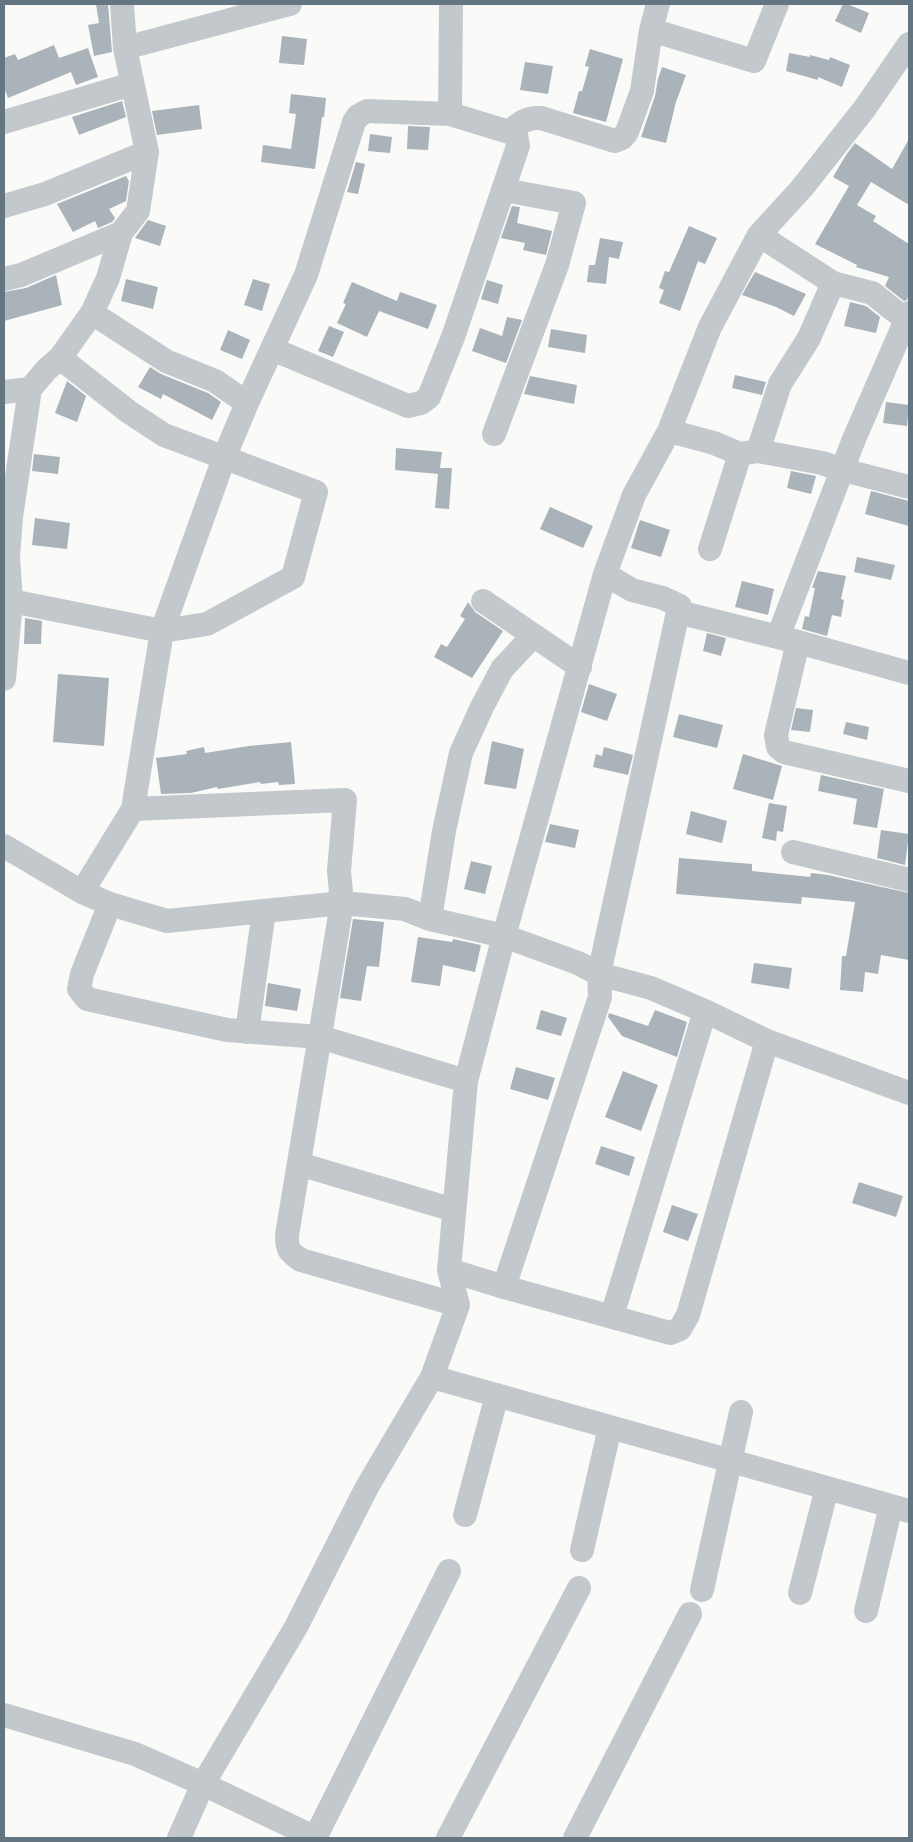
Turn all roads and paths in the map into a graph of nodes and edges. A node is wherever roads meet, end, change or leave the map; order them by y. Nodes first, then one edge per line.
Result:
1 (122, 4) edge
2 (290, 4) edge
3 (452, 4) edge
4 (658, 4) edge
5 (777, 4) edge
6 (651, 30) junction
7 (909, 44) edge
8 (125, 48) junction
9 (132, 84) junction
10 (450, 114) junction
11 (4, 122) edge
12 (509, 132) junction
13 (147, 152) junction
14 (504, 190) junction
15 (4, 206) edge
16 (121, 234) junction
17 (760, 235) junction
18 (4, 280) edge
19 (833, 283) junction
20 (92, 313) junction
21 (908, 318) edge
22 (272, 349) junction
23 (60, 358) junction
24 (30, 389) junction
25 (4, 392) edge
26 (247, 403) junction
27 (669, 431) junction
28 (494, 434) dead end
29 (749, 453) junction
30 (224, 458) junction
31 (843, 470) junction
32 (909, 486) edge
33 (710, 549) dead end
34 (6, 556) edge
35 (605, 574) junction
36 (11, 601) junction
37 (483, 601) dead end
38 (678, 612) junction
39 (162, 631) junction
40 (533, 636) junction
41 (788, 640) junction
42 (580, 667) junction
43 (909, 674) edge
44 (4, 679) edge
45 (909, 781) edge
46 (133, 810) junction
47 (4, 846) edge
48 (793, 852) dead end
49 (909, 880) edge
50 (82, 892) junction
51 (342, 903) junction
52 (110, 904) junction
53 (264, 911) junction
54 (430, 920) junction
55 (504, 936) junction
56 (599, 974) junction
57 (705, 1011) junction
58 (247, 1032) junction
59 (320, 1038) junction
60 (768, 1041) junction
61 (466, 1081) junction
62 (909, 1093) edge
63 (299, 1164) junction
64 (454, 1210) junction
65 (449, 1270) junction
66 (504, 1287) junction
67 (458, 1305) junction
68 (612, 1316) junction
69 (432, 1377) junction
70 (497, 1395) junction
71 (741, 1412) dead end
72 (610, 1427) junction
73 (729, 1461) junction
74 (827, 1488) junction
75 (900, 1509) edge
76 (465, 1515) dead end
77 (582, 1550) dead end
78 (449, 1571) dead end
79 (579, 1588) dead end
80 (702, 1590) dead end
81 (800, 1594) dead end
82 (866, 1611) dead end
83 (690, 1614) dead end
84 (4, 1715) edge
85 (203, 1784) junction
86 (179, 1838) edge
87 (315, 1838) edge
88 (448, 1838) edge
89 (575, 1838) edge

1 - 8 street
2 - 8 street
3 - 10 street
4 - 6 street
5 - 6 street
6 - 12 street
7 - 17 street
8 - 9 street
9 - 11 street
9 - 13 street
10 - 12 street
10 - 22 street
12 - 14 street
13 - 15 street
13 - 16 street
14 - 22 street
14 - 28 street
16 - 18 street
16 - 20 street
17 - 19 street
17 - 27 street
19 - 21 street
19 - 29 street
20 - 23 street
20 - 26 street
21 - 31 street
22 - 26 street
23 - 24 street
23 - 30 street
24 - 25 street
24 - 34 street
26 - 30 street
27 - 29 street
27 - 35 street
29 - 31 street
29 - 33 street
30 - 39 street
30 - 39 street
31 - 32 street
31 - 41 street
34 - 36 street
35 - 38 street
35 - 42 street
36 - 39 street
36 - 44 street
37 - 40 street
38 - 41 street
38 - 56 street
39 - 46 street
40 - 42 street
40 - 54 street
41 - 43 street
41 - 45 street
42 - 55 street
46 - 50 street
46 - 51 street
47 - 50 street
48 - 49 street
50 - 52 street
51 - 53 street
51 - 54 street
51 - 59 street
52 - 53 street
52 - 58 street
53 - 58 street
54 - 55 street
55 - 56 street
55 - 61 street
56 - 57 street
56 - 66 street
57 - 60 street
57 - 68 street
58 - 59 street
59 - 61 street
59 - 63 street
60 - 62 street
60 - 68 street
61 - 64 street
63 - 64 street
63 - 67 street
64 - 65 street
65 - 66 street
65 - 67 street
66 - 68 street
67 - 69 street
69 - 70 street
69 - 85 street
70 - 72 street
70 - 76 street
71 - 73 street
72 - 73 street
72 - 77 street
73 - 74 street
73 - 80 street
74 - 75 street
74 - 81 street
75 - 82 street
78 - 87 street
79 - 88 street
83 - 89 street
84 - 85 street
85 - 86 street
85 - 87 street

